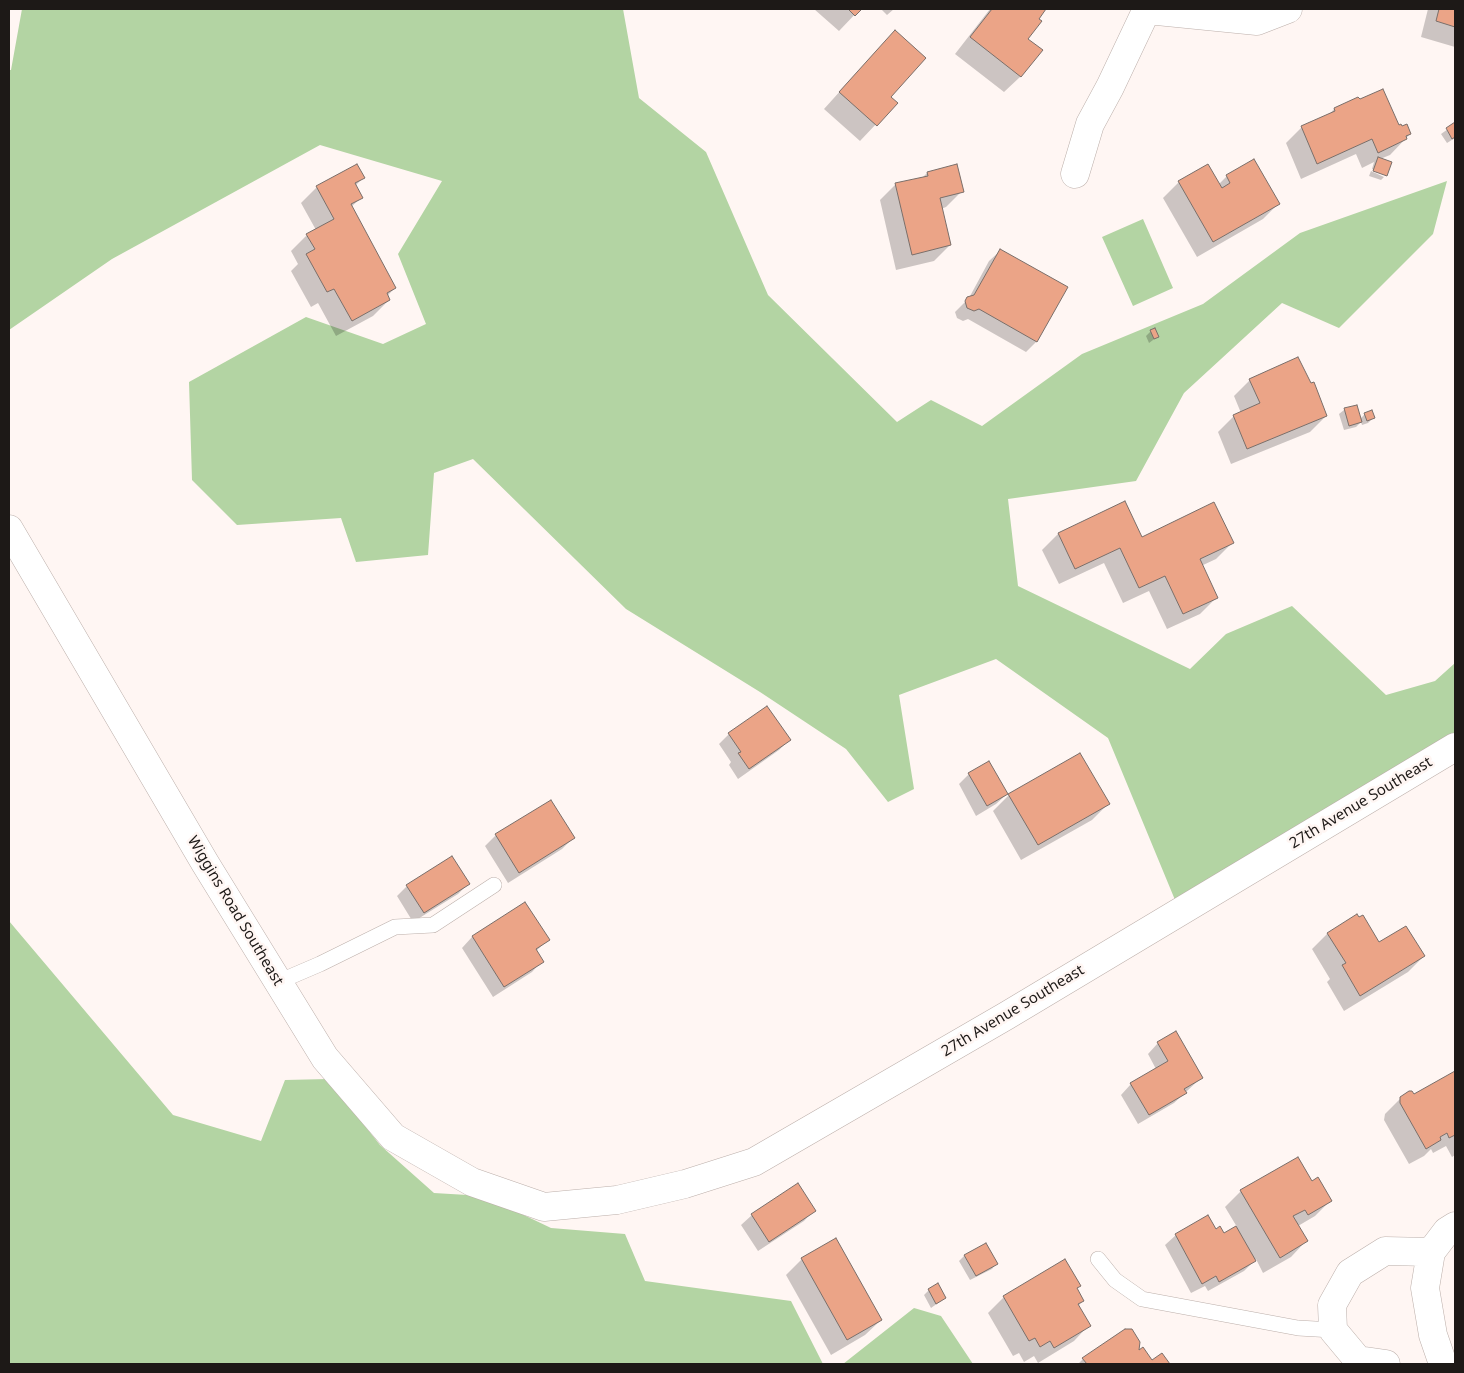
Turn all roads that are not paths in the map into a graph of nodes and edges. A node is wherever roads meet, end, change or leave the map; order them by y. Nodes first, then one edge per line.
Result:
1 (1147, 9) edge
2 (1288, 9) edge
3 (1075, 174) dead end
4 (9, 529) edge
5 (1455, 747) edge
6 (494, 885) dead end
7 (278, 982) junction
8 (544, 1207) joint
9 (1455, 1226) edge
10 (1430, 1252) junction
11 (1098, 1259) dead end
12 (1333, 1330) junction
13 (1386, 1364) edge
14 (1443, 1364) edge

1 - 2 street
1 - 3 street
4 - 7 street, Wiggins Road Southeast
5 - 8 street, 27th Avenue Southeast
6 - 7 lane
7 - 8 street, Wiggins Road Southeast
9 - 10 street
10 - 12 street
10 - 14 street
11 - 12 lane
12 - 13 street

